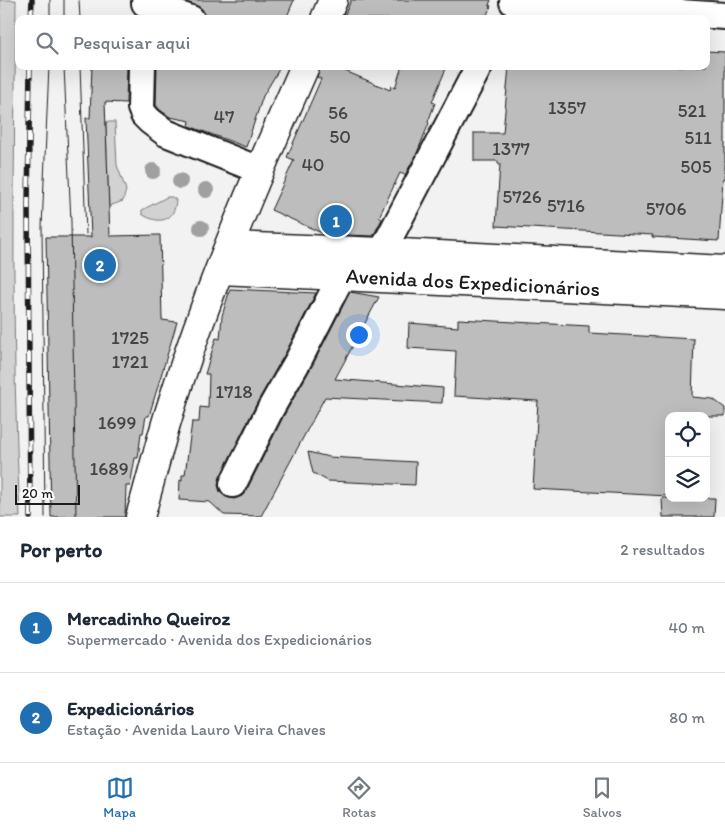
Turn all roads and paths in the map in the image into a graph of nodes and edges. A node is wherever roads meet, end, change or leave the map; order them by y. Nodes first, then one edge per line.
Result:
1 (333, 0) edge
2 (145, 7) edge
3 (510, 7) edge
4 (176, 15) edge
5 (327, 15) edge
6 (701, 15) edge
7 (710, 15) edge
8 (725, 16) edge
9 (142, 70) edge
10 (303, 70) edge
11 (477, 70) edge
12 (260, 170) junction
13 (225, 258) junction
14 (381, 265) junction
15 (725, 270) edge
16 (342, 276) junction
17 (725, 296) edge
18 (233, 484) dead end
19 (140, 517) edge

1 - 5 main road
2 - 4 street
3 - 6 street
7 - 8 street
9 - 12 street
10 - 12 main road
11 - 14 street
12 - 13 main road
13 - 14 main road, Avenida dos Expedicionários
13 - 16 main road, Avenida dos Expedicionários
13 - 19 main road
14 - 15 main road, Avenida dos Expedicionários
14 - 16 main road, Avenida dos Expedicionários
14 - 17 main road, Avenida dos Expedicionários
16 - 18 street

